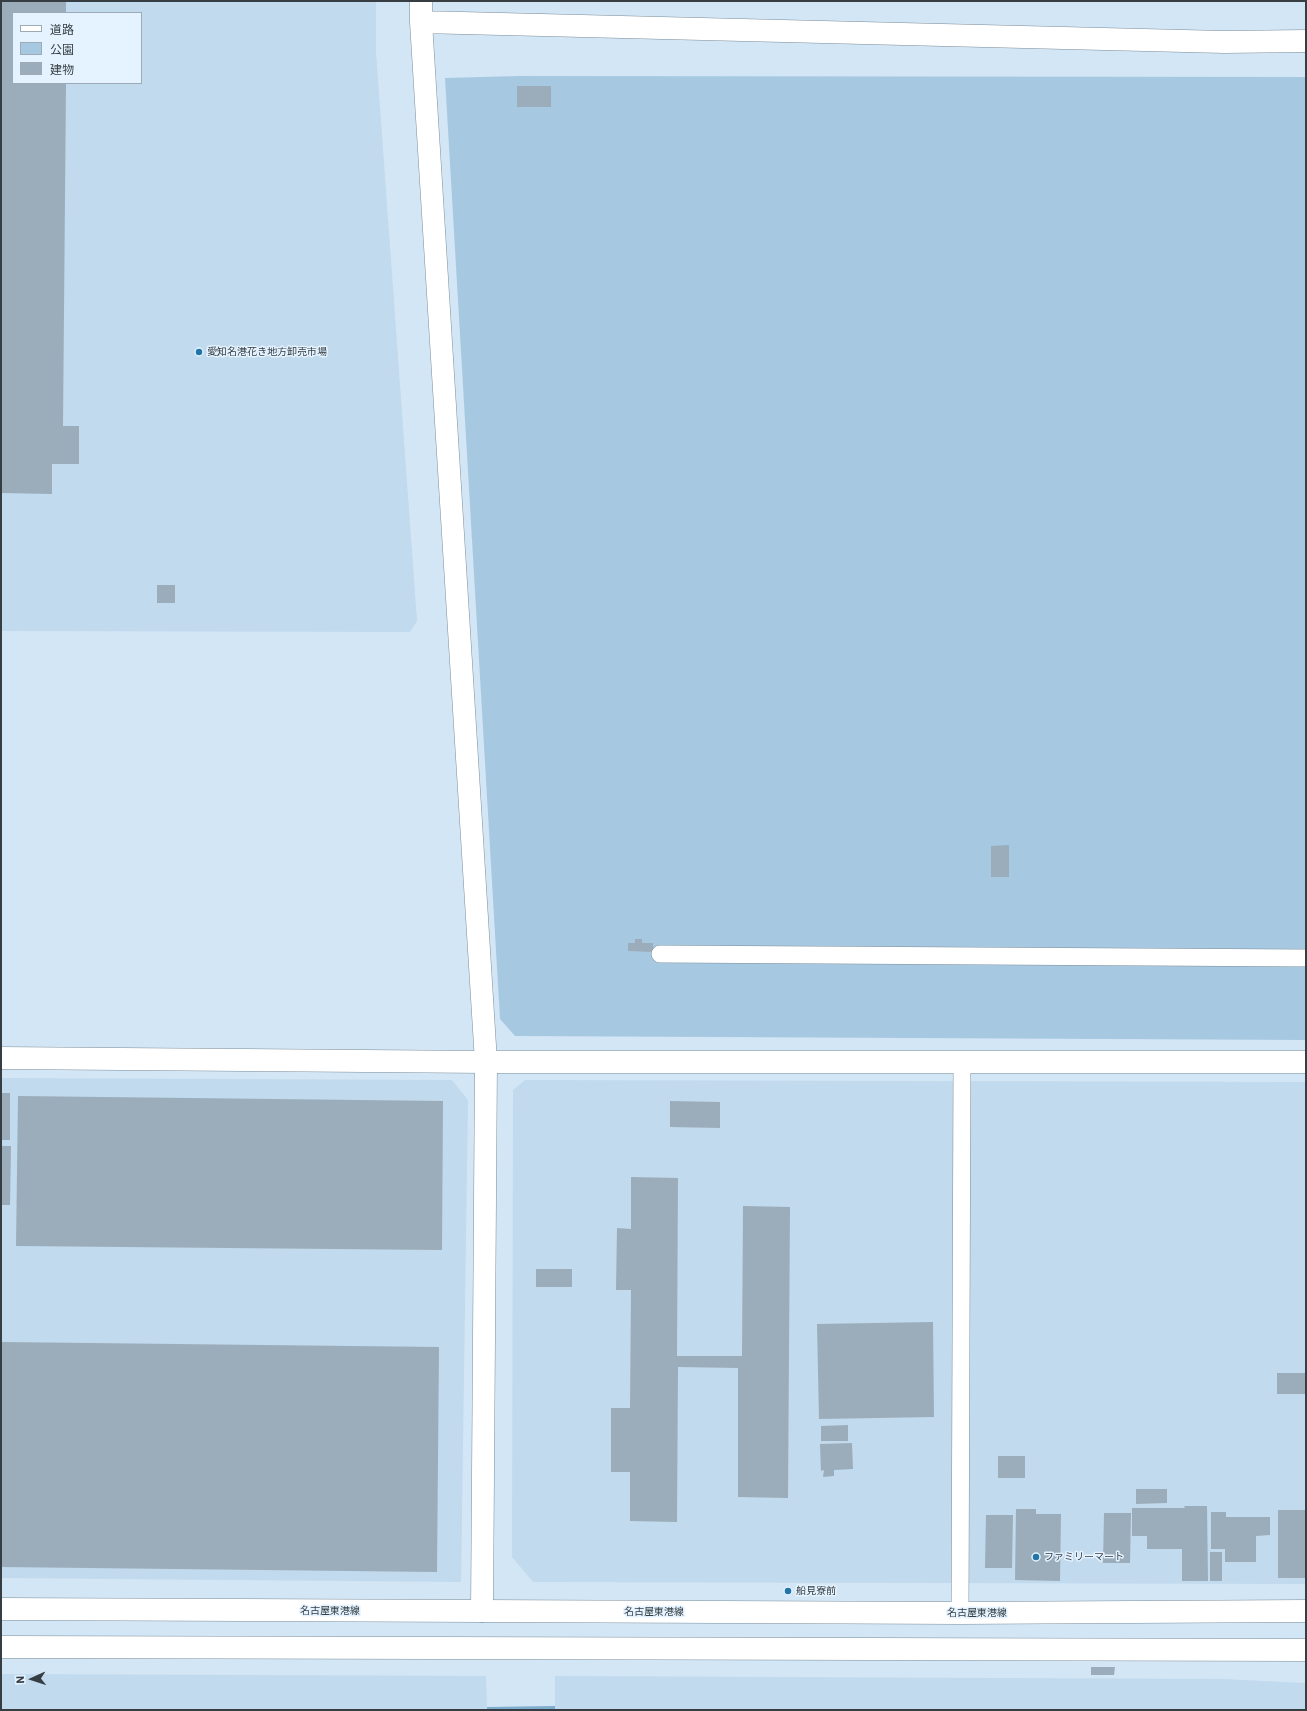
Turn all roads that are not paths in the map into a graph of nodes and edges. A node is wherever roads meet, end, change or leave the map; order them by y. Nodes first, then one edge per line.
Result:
1 (421, 1) edge
2 (421, 22) junction
3 (1306, 40) edge
4 (660, 954) dead end
5 (1306, 958) edge
6 (1, 1058) edge
7 (486, 1062) junction
8 (962, 1062) junction
9 (1306, 1062) edge
10 (1, 1609) edge
11 (482, 1611) junction
12 (1306, 1611) edge
13 (960, 1613) junction
14 (1, 1647) edge
15 (1306, 1650) edge

1 - 2 street
2 - 3 street
2 - 7 street
4 - 5 lane
6 - 7 street
7 - 8 street
7 - 11 street
8 - 9 street
8 - 13 lane
10 - 11 street, 名古屋東港線
11 - 13 street, 名古屋東港線
12 - 13 street, 名古屋東港線
14 - 15 street

